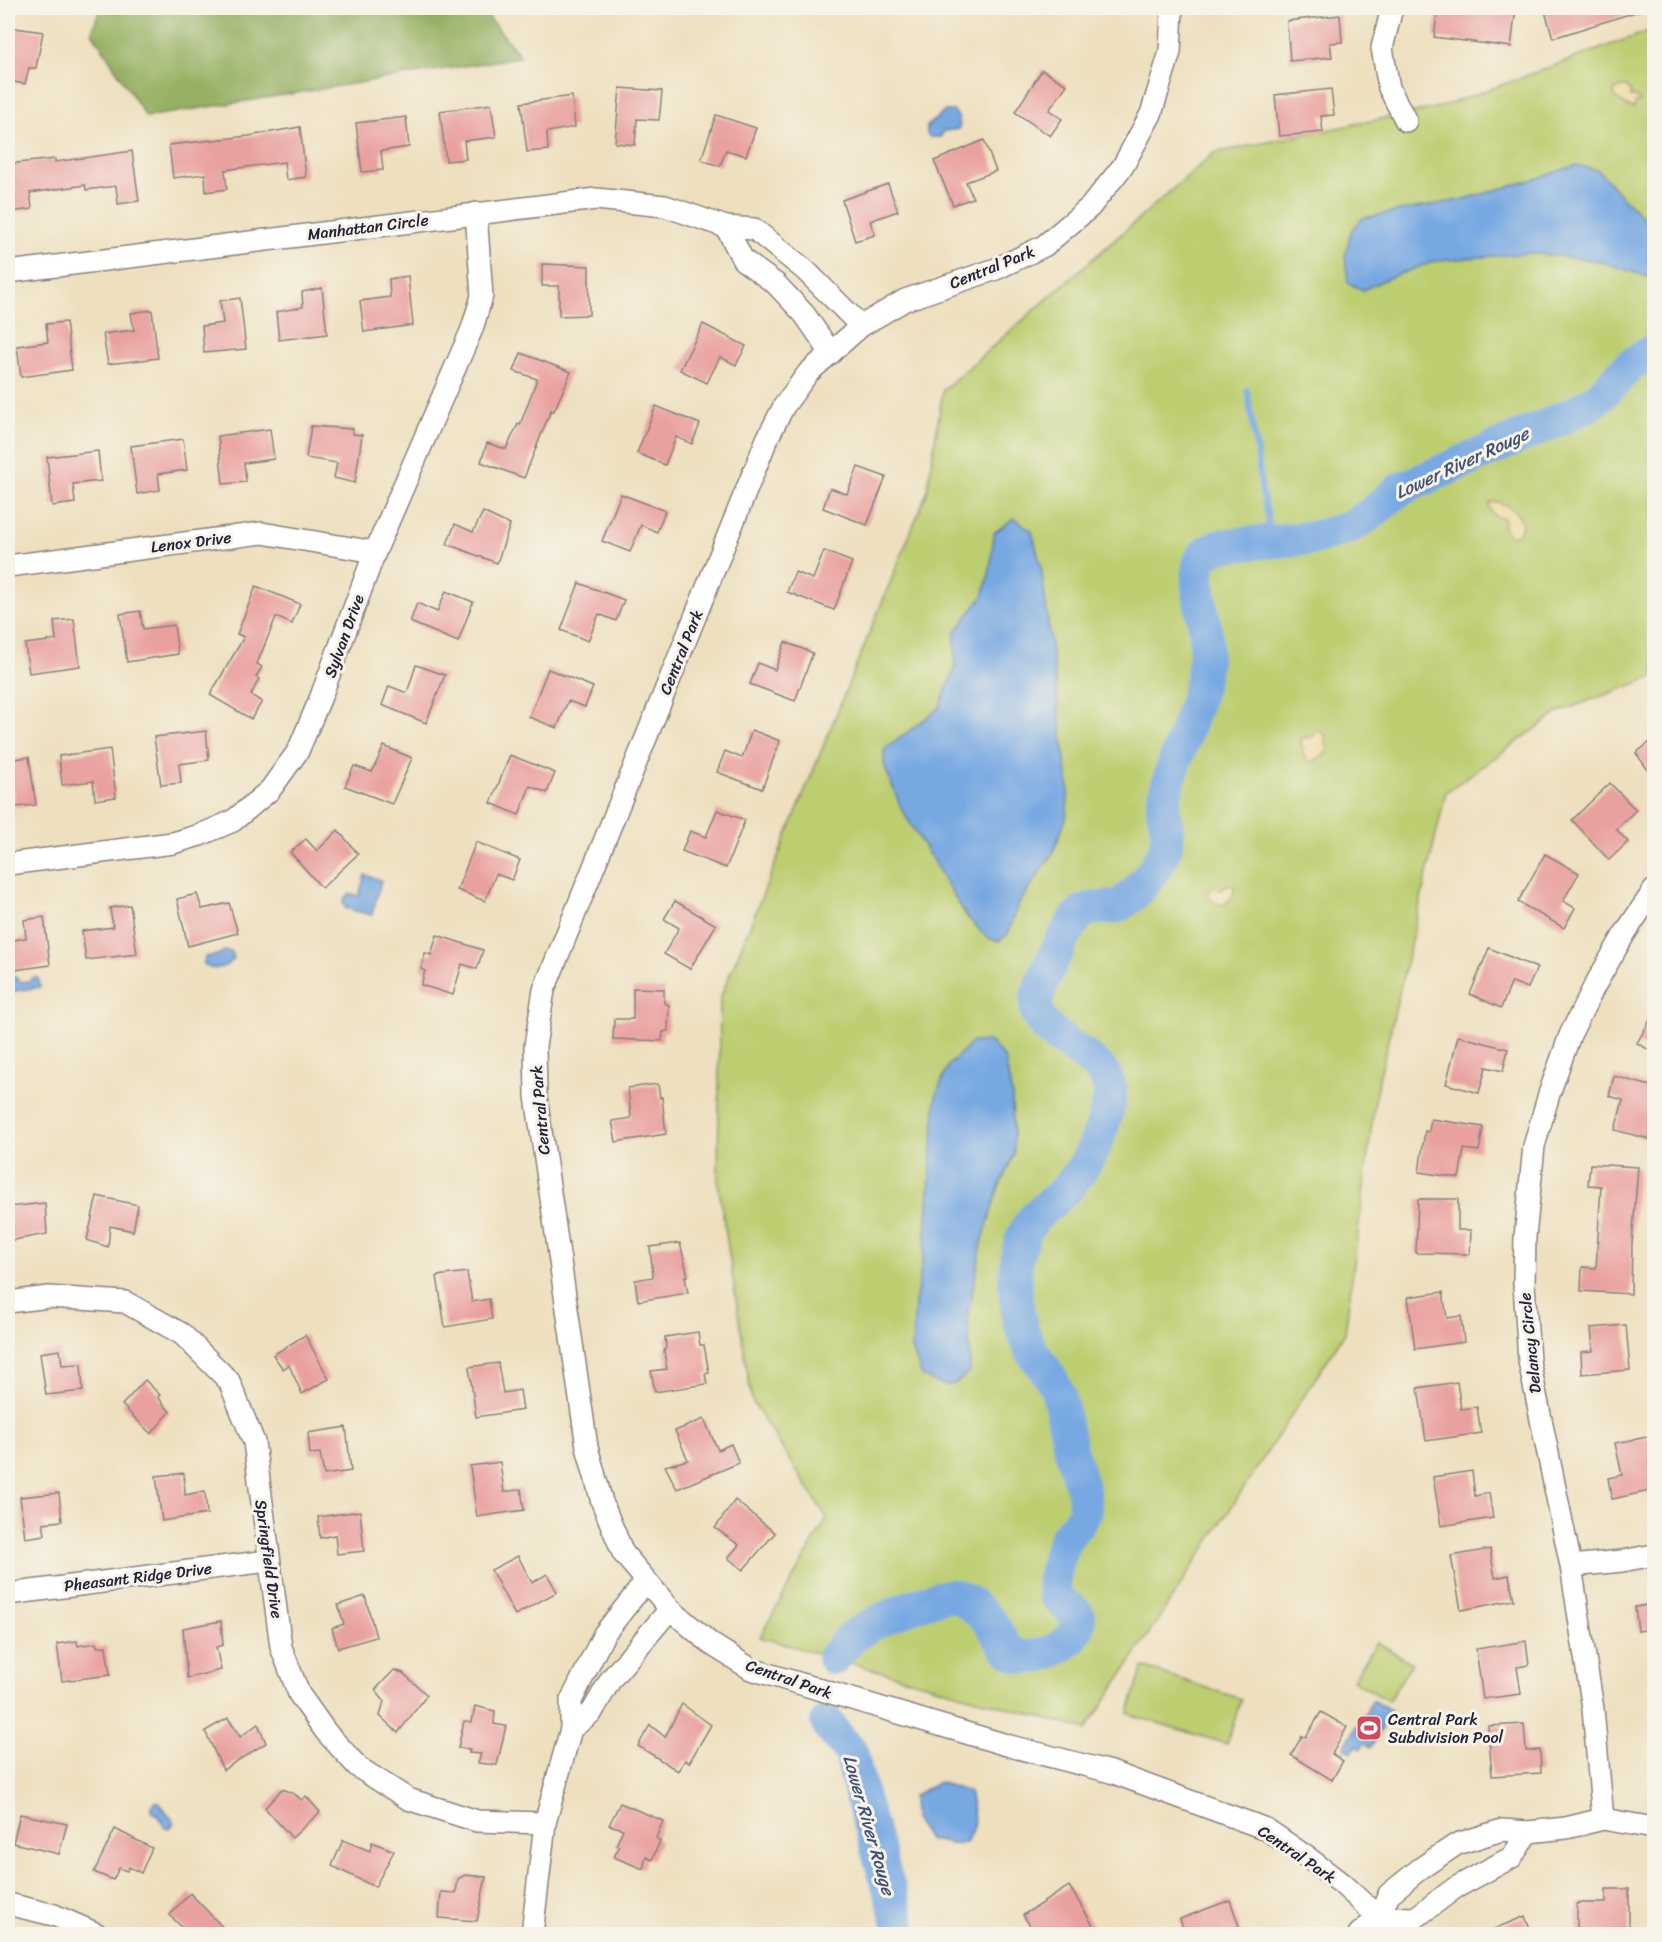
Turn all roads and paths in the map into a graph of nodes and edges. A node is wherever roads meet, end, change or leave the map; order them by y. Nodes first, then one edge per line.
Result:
1 (1172, 8) edge
2 (1392, 8) edge
3 (1406, 121) dead end
4 (476, 213) junction
5 (726, 227) junction
6 (8, 272) edge
7 (861, 326) junction
8 (831, 353) junction
9 (375, 552) junction
10 (8, 566) edge
11 (8, 864) edge
12 (1654, 890) edge
13 (8, 1302) edge
14 (1654, 1555) edge
15 (268, 1561) junction
16 (1571, 1566) junction
17 (646, 1581) junction
18 (8, 1594) edge
19 (670, 1609) junction
20 (571, 1729) junction
21 (1604, 1819) junction
22 (545, 1823) junction
23 (1654, 1828) edge
24 (1527, 1832) junction
25 (8, 1904) edge
26 (1380, 1926) edge
27 (97, 1935) edge
28 (532, 1935) edge
29 (1359, 1935) edge
30 (1397, 1935) edge

1 - 7 street, Central Park
2 - 3 street
4 - 5 street, Manhattan Circle
4 - 6 street, Manhattan Circle
4 - 9 street, Sylvan Drive
5 - 7 street, Manhattan Circle
5 - 8 street
7 - 8 street, Central Park
8 - 17 street, Central Park
9 - 10 street, Lenox Drive
9 - 11 street, Sylvan Drive
12 - 16 street, Delancy Circle
13 - 15 street, Springfield Drive
14 - 16 street
15 - 18 street, Pheasant Ridge Drive
15 - 22 street, Springfield Drive
16 - 21 street, Delancy Circle
17 - 19 street, Central Park
17 - 20 street
19 - 20 street
19 - 26 street, Central Park
20 - 22 street
21 - 23 street
21 - 24 street
22 - 28 street
24 - 26 street
24 - 26 street
25 - 27 street
26 - 29 street
26 - 30 street, Central Park

